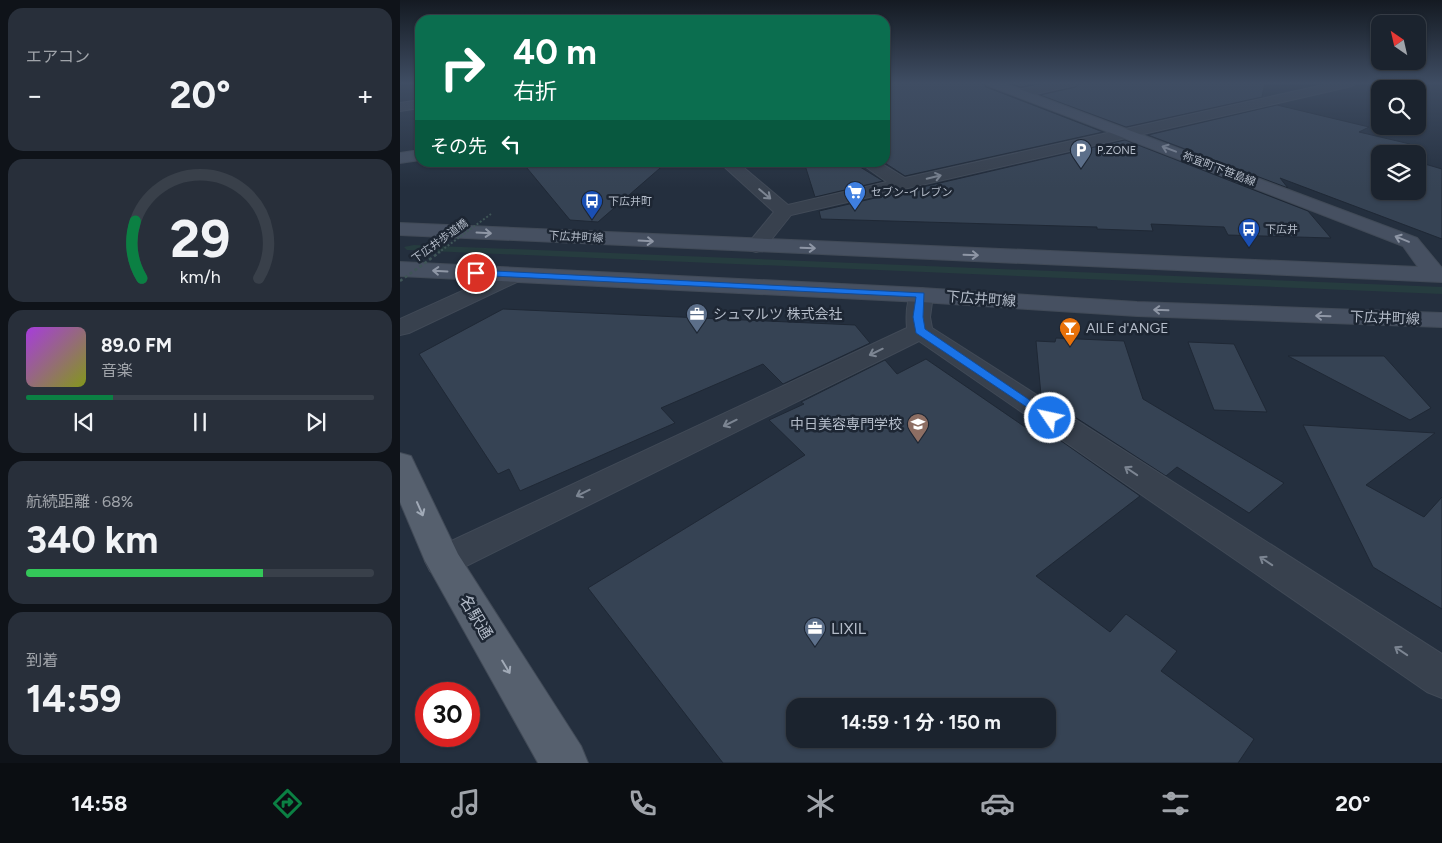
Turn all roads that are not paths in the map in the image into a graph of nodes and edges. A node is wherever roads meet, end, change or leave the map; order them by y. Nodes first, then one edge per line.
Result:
1 (1087, 118) edge
2 (1192, 118) edge
3 (1127, 133) junction
4 (415, 155) edge
5 (400, 158) edge
6 (733, 167) edge
7 (875, 167) edge
8 (902, 184) junction
9 (784, 210) junction
10 (400, 229) edge
11 (756, 246) junction
12 (400, 269) edge
13 (1438, 274) edge
14 (513, 275) junction
15 (921, 295) junction
16 (1442, 320) edge
17 (400, 328) edge
18 (920, 331) junction
19 (400, 464) edge
20 (443, 561) junction
21 (1442, 678) edge
22 (564, 763) edge

1 - 3 street, 祢宜町下笹島線
2 - 3 street
8 -> 3 street
13 -> 3 street, 祢宜町下笹島線
4 - 5 street
6 -> 9 street
7 - 8 street
8 - 9 street
9 - 11 street
10 -> 11 street, 下広井町線
11 -> 13 street, 下広井町線
14 -> 12 street, 下広井町線
14 - 15 street, 下広井町線
14 - 17 street
16 -> 15 street, 下広井町線
15 - 18 street
18 -> 20 street
21 -> 18 street
19 -> 20 main road, 名駅通
20 -> 22 main road, 名駅通

